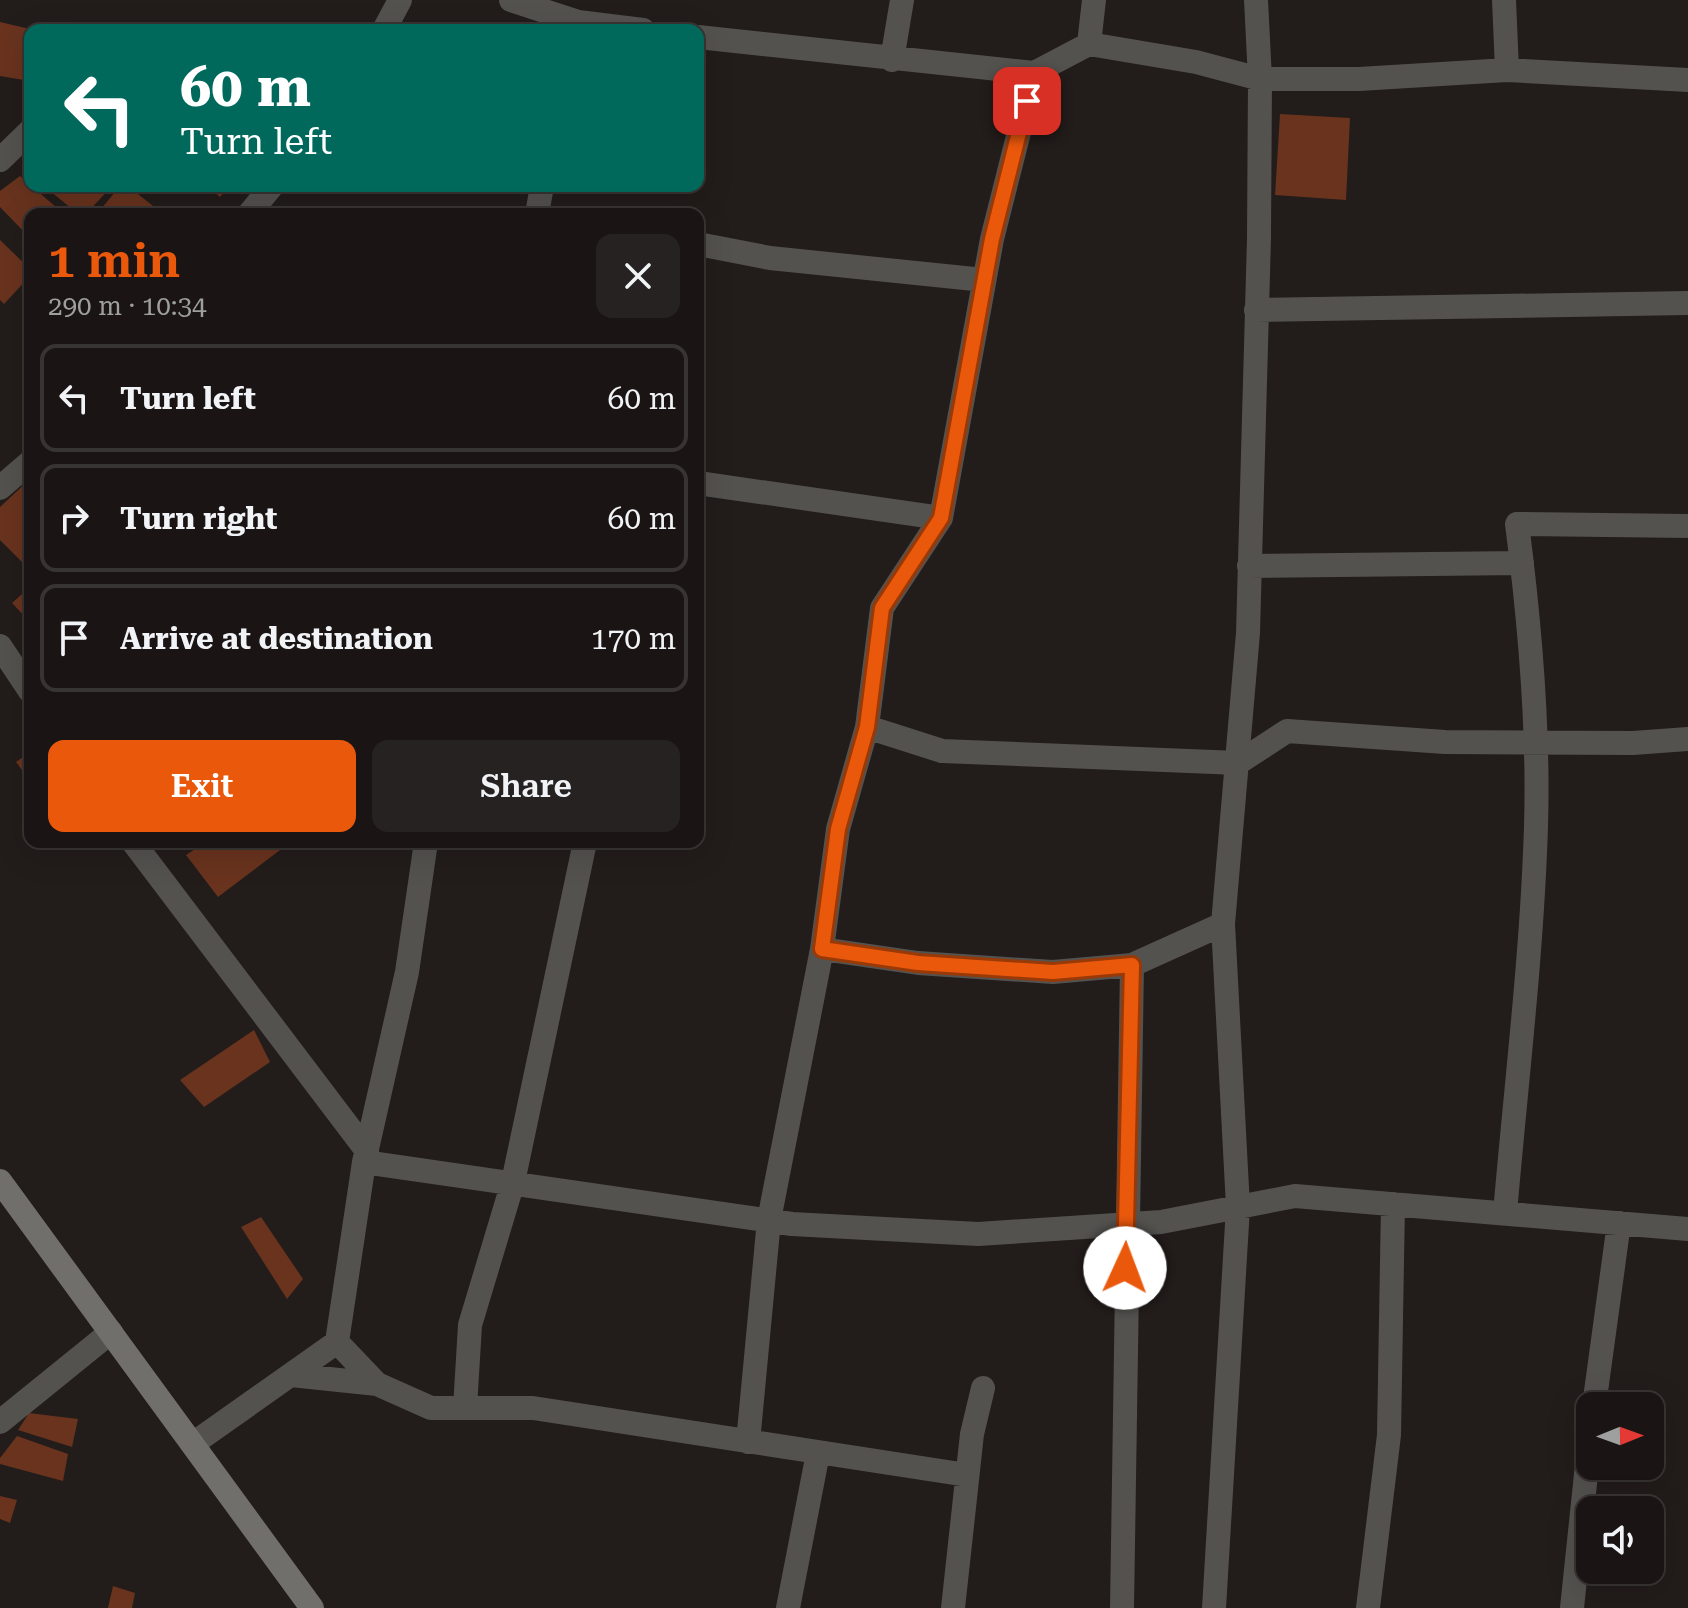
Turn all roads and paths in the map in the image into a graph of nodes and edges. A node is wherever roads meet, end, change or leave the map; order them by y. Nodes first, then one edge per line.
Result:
1 (400, 0) edge
2 (511, 0) edge
3 (902, 0) edge
4 (1094, 0) edge
5 (1256, 0) edge
6 (1504, 0) edge
7 (387, 24) edge
8 (572, 24) edge
9 (704, 38) edge
10 (1089, 44) junction
11 (892, 60) junction
12 (1507, 70) junction
13 (1034, 73) junction
14 (1260, 79) junction
15 (1688, 80) edge
16 (24, 137) edge
17 (0, 160) edge
18 (267, 192) edge
19 (254, 208) edge
20 (704, 245) edge
21 (984, 280) junction
22 (1688, 303) edge
23 (1256, 310) junction
24 (24, 467) edge
25 (704, 484) edge
26 (0, 488) edge
27 (941, 518) junction
28 (1688, 526) edge
29 (1522, 563) junction
30 (1249, 566) junction
31 (0, 646) edge
32 (24, 682) edge
33 (867, 727) junction
34 (1688, 739) edge
35 (1535, 742) junction
36 (1238, 763) junction
37 (137, 848) edge
38 (425, 848) edge
39 (584, 848) edge
40 (1223, 924) junction
41 (822, 949) junction
42 (1132, 965) junction
43 (366, 1156) junction
44 (0, 1181) edge
45 (513, 1182) junction
46 (1393, 1204) junction
47 (1238, 1207) junction
48 (1505, 1213) junction
49 (769, 1220) junction
50 (1127, 1222) junction
51 (1619, 1223) junction
52 (1688, 1229) edge
53 (111, 1332) junction
54 (337, 1342) junction
55 (291, 1375) junction
56 (377, 1384) junction
57 (983, 1388) dead end
58 (1596, 1392) edge
59 (465, 1408) junction
60 (0, 1422) edge
61 (748, 1442) junction
62 (194, 1443) junction
63 (818, 1453) junction
64 (967, 1475) junction
65 (1585, 1480) edge
66 (312, 1608) edge
67 (788, 1608) edge
68 (953, 1608) edge
69 (1122, 1608) edge
70 (1214, 1608) edge
71 (1368, 1608) edge
72 (1572, 1608) edge

1 - 7 street
2 - 8 street
3 - 11 street
4 - 10 street
5 - 14 street
6 - 12 street
9 - 11 street
10 - 13 street
10 - 14 street
11 - 13 street
12 - 14 street
12 - 15 street
13 - 21 street
14 - 23 street
16 - 17 street
18 - 19 street
20 - 21 street
21 - 27 street
22 - 23 street
23 - 30 street
24 - 26 street
25 - 27 street
27 - 33 street
28 - 29 street
29 - 30 street
29 - 35 street
30 - 36 street
31 - 32 street
33 - 36 street
33 - 41 street
34 - 35 street
35 - 36 street
35 - 48 street
36 - 40 street
37 - 43 street
38 - 43 street
39 - 45 street
40 - 42 street
40 - 47 street
41 - 42 street
41 - 49 street
42 - 50 street
43 - 45 street
43 - 54 street
44 - 53 main road
45 - 49 street
45 - 59 street
46 - 47 street
46 - 48 street
46 - 71 street
47 - 50 street
47 - 70 street
48 - 51 street
49 - 50 street
49 - 61 street
50 - 69 street
51 - 52 street
51 - 58 street
53 - 60 street
53 - 62 main road
54 - 55 street
54 - 56 street
55 - 56 street
55 - 62 street
56 - 59 street
57 - 64 street
59 - 61 street
61 - 63 street
62 - 66 main road
63 - 64 street
63 - 67 street
64 - 68 street
65 - 72 street

